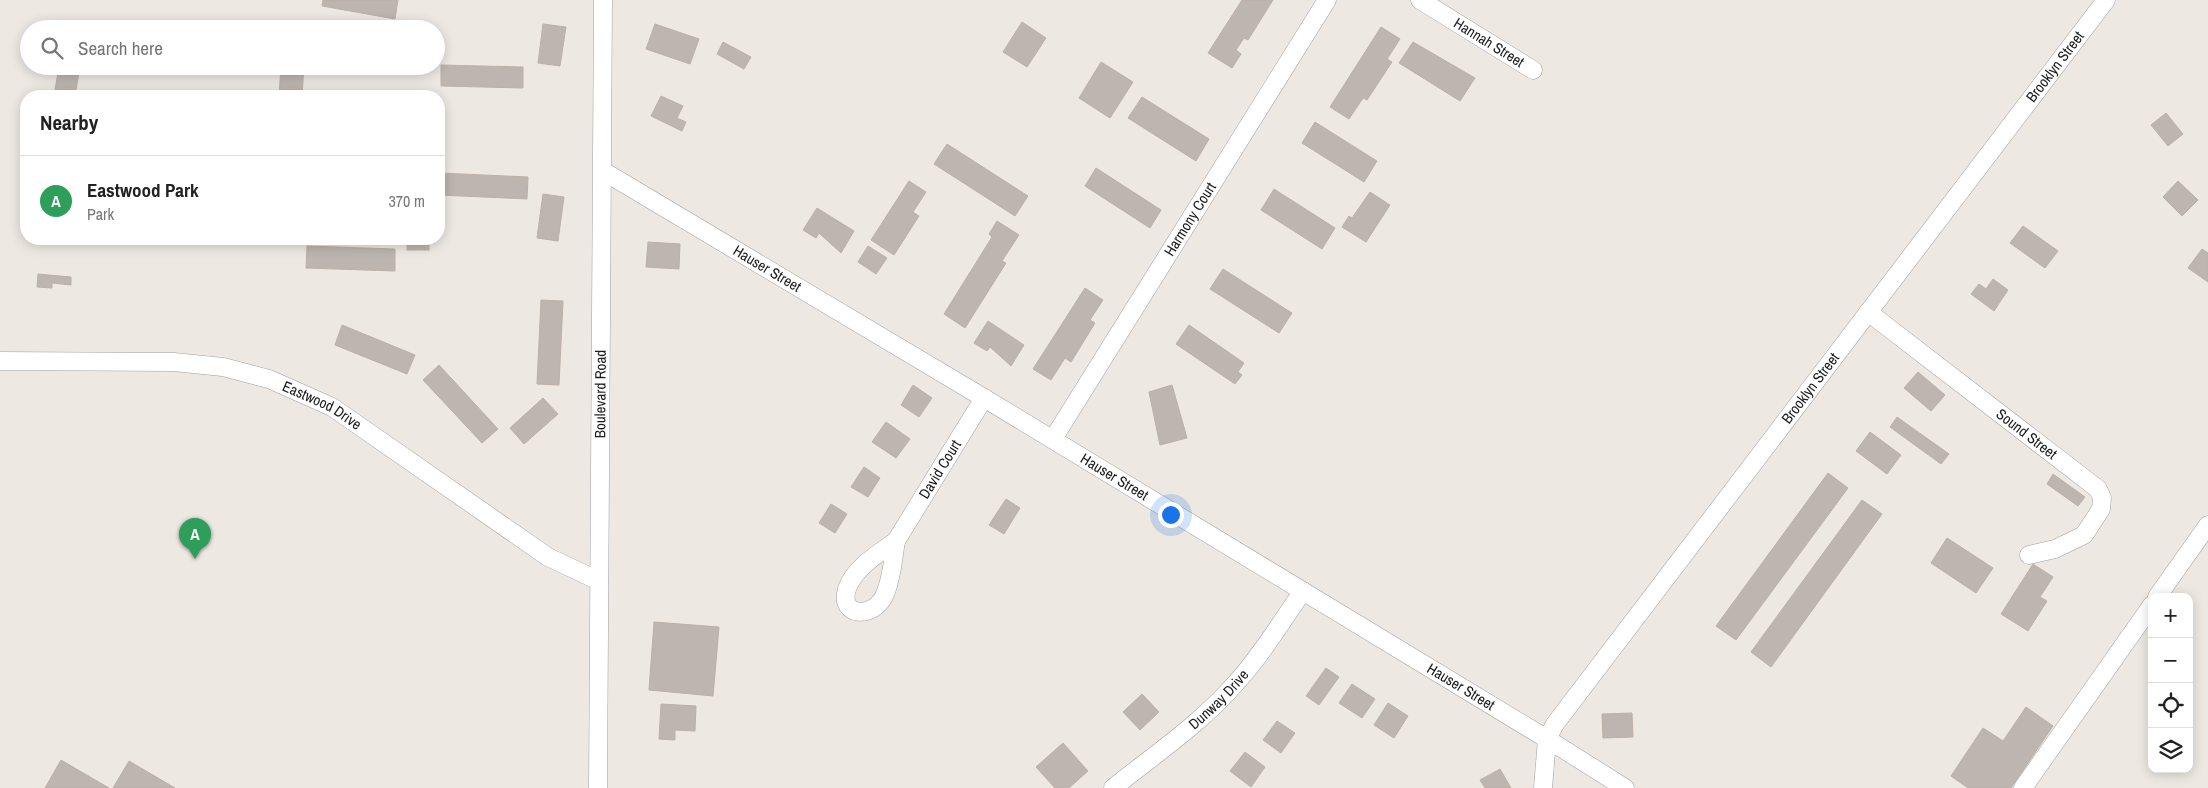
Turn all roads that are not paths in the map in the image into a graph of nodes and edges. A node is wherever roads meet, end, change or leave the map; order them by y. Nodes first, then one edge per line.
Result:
1 (604, 0) edge
2 (1327, 0) edge
3 (1420, 0) edge
4 (2106, 0) edge
5 (1533, 70) dead end
6 (603, 171) junction
7 (1868, 312) junction
8 (0, 361) edge
9 (984, 398) junction
10 (1053, 439) junction
11 (2208, 525) edge
12 (896, 542) dead end
13 (2029, 555) dead end
14 (599, 581) junction
15 (1303, 592) junction
16 (2160, 593) edge
17 (2148, 611) edge
18 (1547, 739) junction
19 (598, 788) edge
20 (1113, 788) edge
21 (1543, 788) edge
22 (1625, 788) edge
23 (2023, 788) edge

1 - 6 street, Boulevard Road
2 - 10 street, Harmony Court
3 - 5 street, Hannah Street
4 - 7 street, Brooklyn Street
6 - 9 street, Hauser Street
6 - 14 street, Boulevard Road
7 - 13 street, Sound Street
7 - 18 street, Brooklyn Street
8 - 14 street, Eastwood Drive
9 - 10 street, Hauser Street
9 - 12 street, David Court
10 - 15 street, Hauser Street
11 - 16 street
14 - 19 street, Boulevard Road
15 - 18 street, Hauser Street
15 - 20 street, Dunway Drive
17 - 23 street
18 - 21 street, Brooklyn Street
18 - 22 street, Hauser Street

